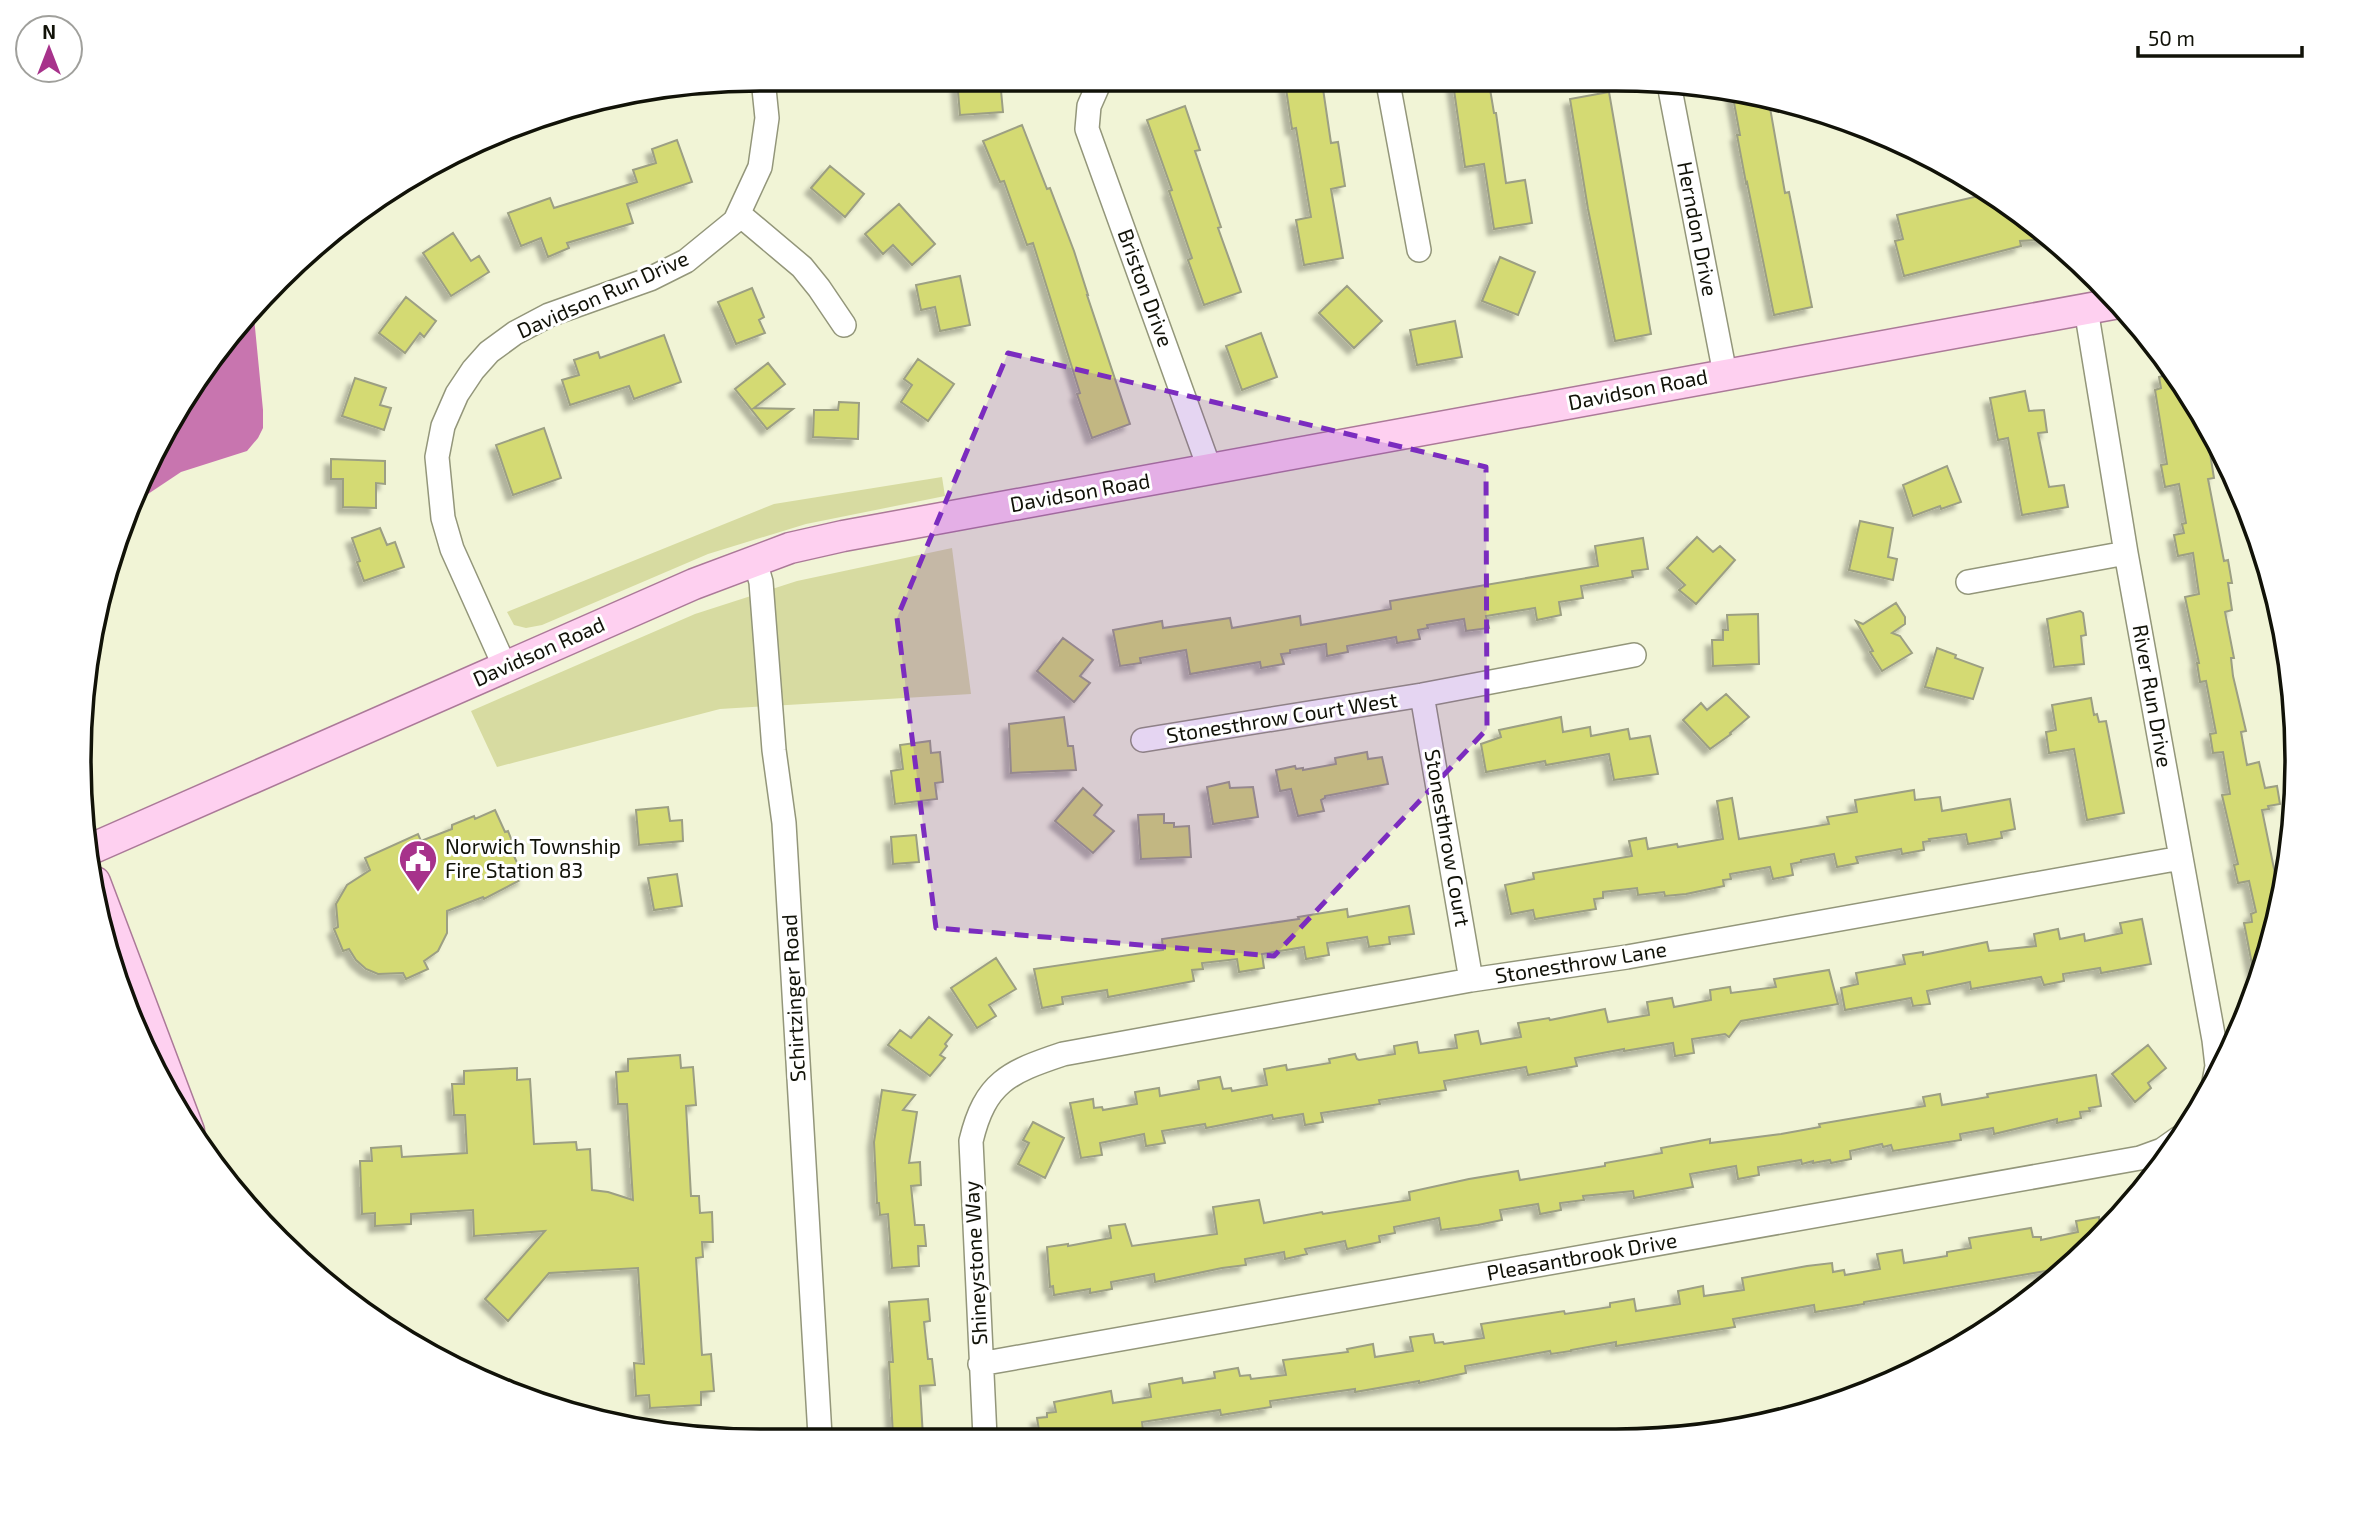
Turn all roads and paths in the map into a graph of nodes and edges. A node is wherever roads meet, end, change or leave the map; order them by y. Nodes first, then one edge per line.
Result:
1 (765, 91) edge
2 (1096, 91) edge
3 (1389, 91) edge
4 (1672, 93) edge
5 (739, 214) junction
6 (1419, 250) dead end
7 (2106, 305) edge
8 (2086, 309) junction
9 (844, 326) dead end
10 (1725, 374) junction
11 (1210, 470) junction
12 (2126, 553) junction
13 (755, 561) junction
14 (1968, 582) dead end
15 (1634, 655) dead end
16 (506, 667) junction
17 (1422, 695) junction
18 (1143, 740) dead end
19 (97, 846) edge
20 (2181, 858) junction
21 (114, 931) edge
22 (1471, 980) junction
23 (2216, 1056) edge
24 (162, 1060) edge
25 (992, 1093) joint
26 (2158, 1151) edge
27 (981, 1364) junction
28 (820, 1429) edge
29 (985, 1429) edge

1 - 5 street, Davidson Run Drive
2 - 11 street, Briston Drive
3 - 6 street
4 - 10 street, Herndon Drive
5 - 9 street
5 - 16 street, Davidson Run Drive
7 - 8 main road, Davidson Road
8 - 10 main road, Davidson Road
8 - 12 street, River Run Drive
10 - 11 main road, Davidson Road
11 - 13 main road, Davidson Road
12 - 14 street
12 - 20 street, River Run Drive
13 - 16 main road, Davidson Road
13 - 28 street, Schirtzinger Road
15 - 17 street, Stonesthrow Court West
16 - 19 main road, Davidson Road
17 - 18 street, Stonesthrow Court West
17 - 22 street, Stonesthrow Court
20 - 22 street, Stonesthrow Lane
20 - 23 street, River Run Drive
21 - 24 main road
22 - 25 street, Stonesthrow Lane
25 - 27 street, Shineystone Way
26 - 27 street, Pleasantbrook Drive
27 - 29 street, Shineystone Way

